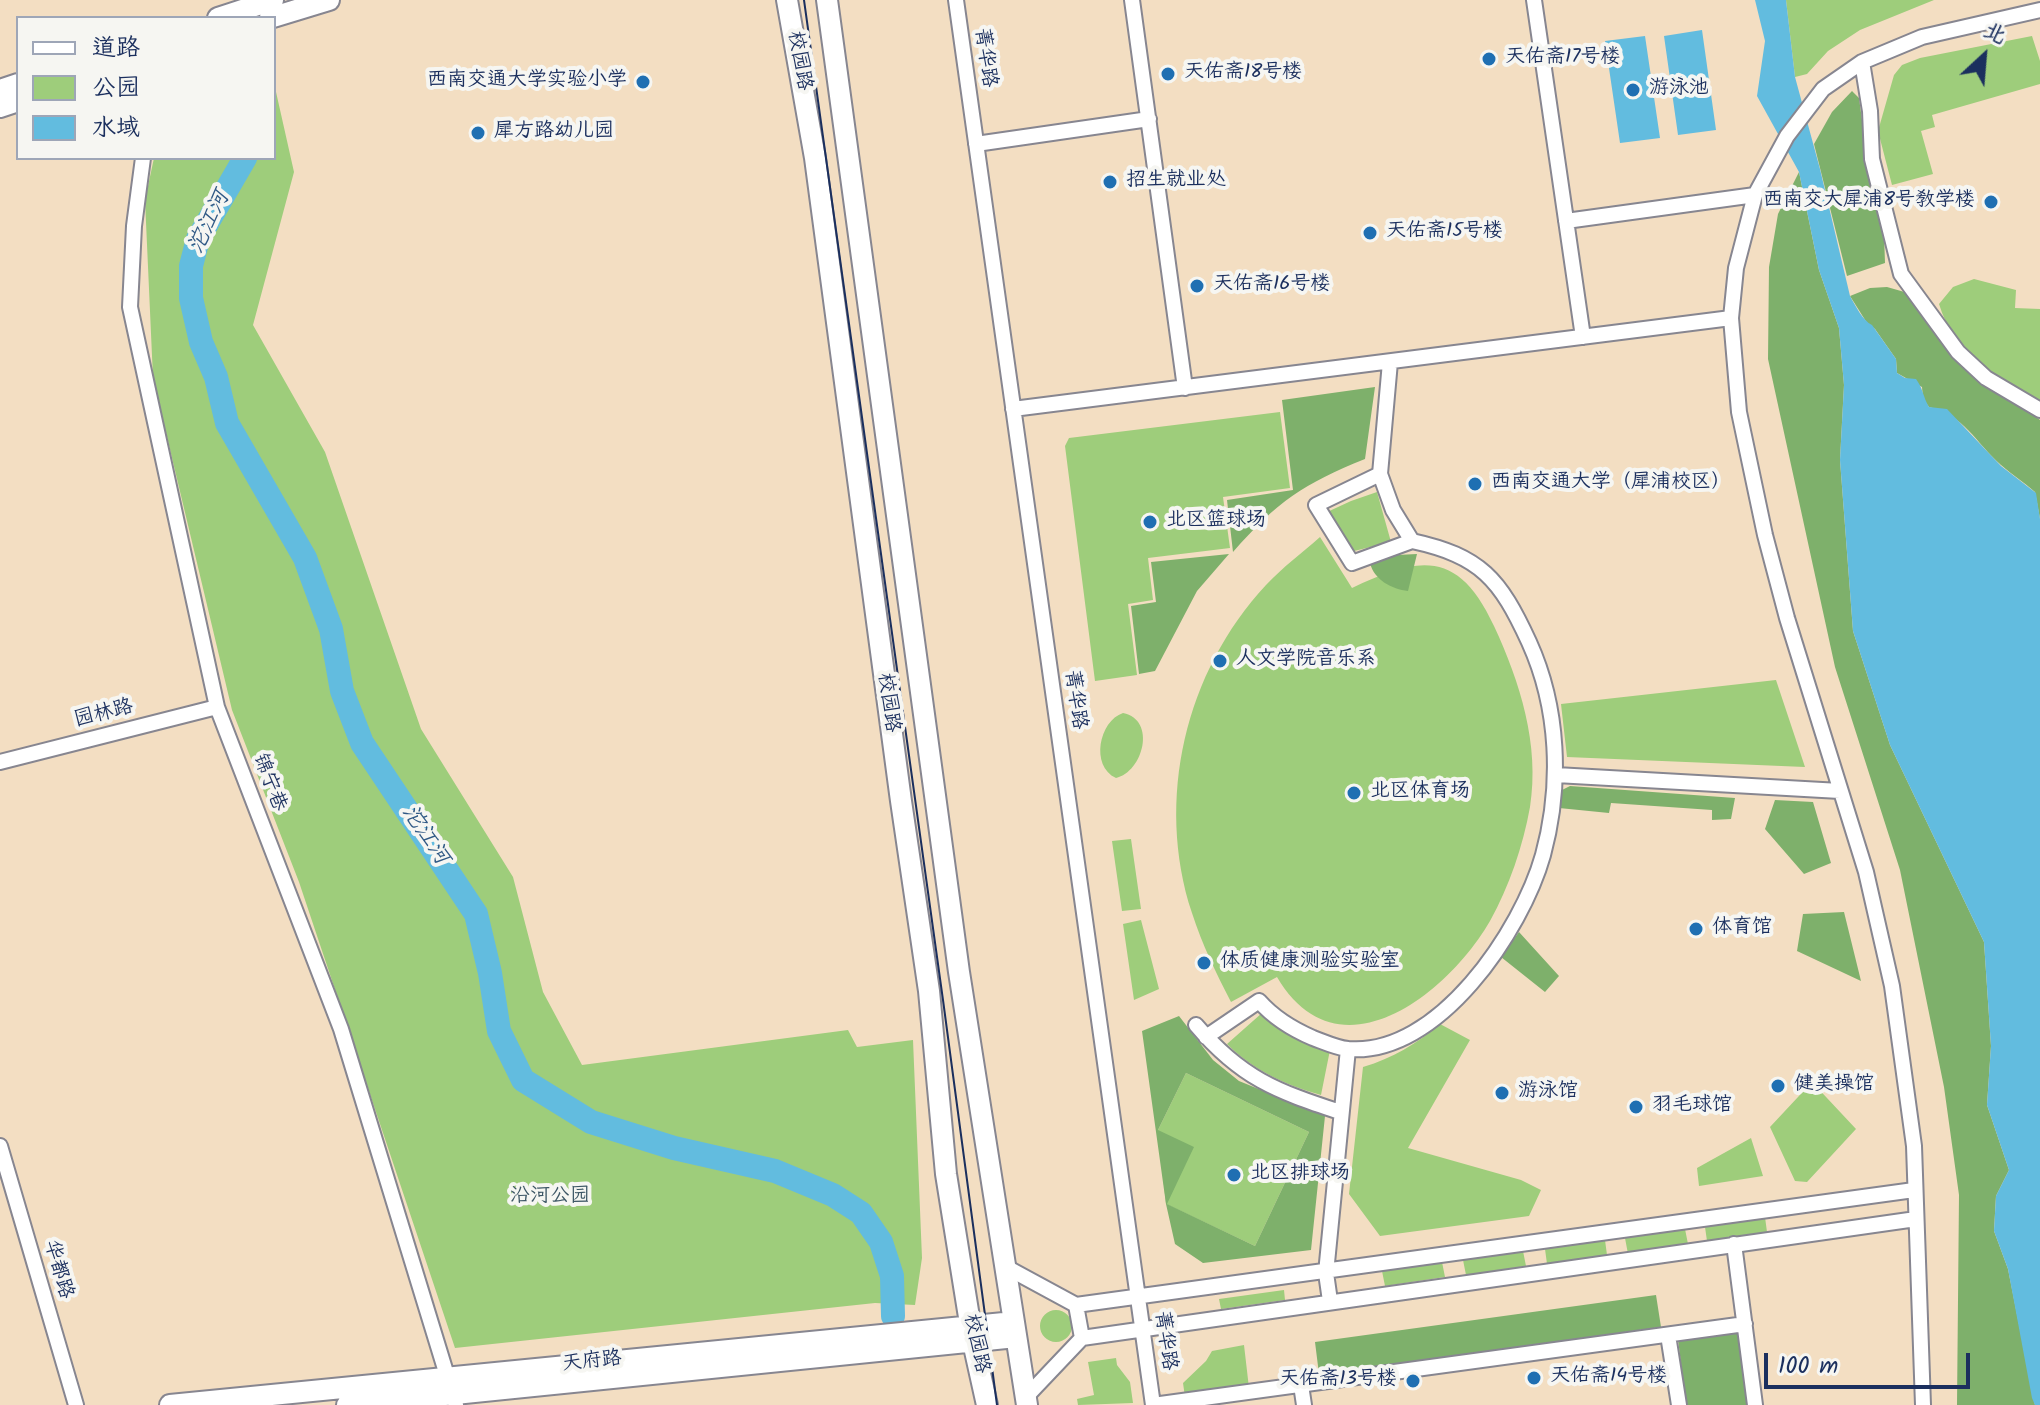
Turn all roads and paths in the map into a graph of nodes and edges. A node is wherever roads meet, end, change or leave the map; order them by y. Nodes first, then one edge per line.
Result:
1 (329, 0) edge
2 (787, 0) edge
3 (827, 0) edge
4 (956, 0) edge
5 (1132, 0) edge
6 (1534, 0) edge
7 (267, 7) edge
8 (2040, 10) edge
9 (225, 16) edge
10 (1862, 62) junction
11 (1149, 119) junction
12 (976, 144) junction
13 (143, 160) edge
14 (1755, 195) junction
15 (1566, 221) junction
16 (1731, 318) junction
17 (1583, 337) junction
18 (1390, 362) junction
19 (1185, 388) junction
20 (1013, 409) junction
21 (2040, 410) edge
22 (1380, 474) junction
23 (1412, 541) junction
24 (217, 707) junction
25 (0, 762) edge
26 (1556, 775) junction
27 (1840, 791) junction
28 (1196, 1025) dead end
29 (1206, 1037) junction
30 (1348, 1049) junction
31 (1340, 1112) junction
32 (0, 1146) edge
33 (1914, 1190) junction
34 (1916, 1219) junction
35 (1734, 1244) junction
36 (1004, 1266) junction
37 (1326, 1273) junction
38 (1138, 1296) junction
39 (1330, 1301) junction
40 (1076, 1305) junction
41 (1745, 1324) junction
42 (1015, 1330) junction
43 (1142, 1330) junction
44 (971, 1334) junction
45 (1668, 1335) junction
46 (1082, 1338) junction
47 (1301, 1385) junction
48 (452, 1392) edge
49 (1026, 1401) edge
50 (76, 1405) edge
51 (170, 1405) edge
52 (347, 1405) edge
53 (987, 1405) edge
54 (1153, 1405) edge
55 (1304, 1405) edge
56 (1679, 1405) edge
57 (1755, 1405) edge
58 (1923, 1405) edge

1 - 7 street
2 - 44 street, 校园路
3 - 36 street, 校园路
4 - 12 street, 菁华路
5 - 11 street
6 - 15 street
7 - 9 street
8 - 10 street
10 - 14 street
10 - 21 street
11 - 12 street
11 - 19 street
12 - 20 street, 菁华路
13 - 24 street, 锦宁巷
14 - 15 street
14 - 16 street
15 - 17 street
16 - 17 street
16 - 27 street
17 - 18 street
18 - 19 street
18 - 22 street
19 - 20 street
20 - 38 street, 菁华路
22 - 23 street
22 - 23 street
23 - 26 street
24 - 25 street, 园林路
24 - 48 street, 锦宁巷
26 - 27 street
26 - 30 street
27 - 33 street
28 - 29 street
29 - 30 street
29 - 31 street
30 - 31 street
31 - 37 street
32 - 50 street, 华都路
33 - 34 street
33 - 37 street
34 - 35 street
34 - 58 street
35 - 39 street
35 - 41 street
36 - 40 street
36 - 42 street, 校园路
37 - 38 street
37 - 39 street
38 - 40 street
38 - 43 street, 菁华路
39 - 43 street
40 - 46 street
41 - 45 street
41 - 57 street
42 - 44 street, 天府路
42 - 49 street, 校园路
43 - 46 street
43 - 54 street, 菁华路
44 - 48 street, 天府路
44 - 53 street, 校园路
45 - 47 street
45 - 56 street
46 - 49 street
47 - 54 street
47 - 55 street
48 - 51 street, 天府路
48 - 52 street, 天府路

